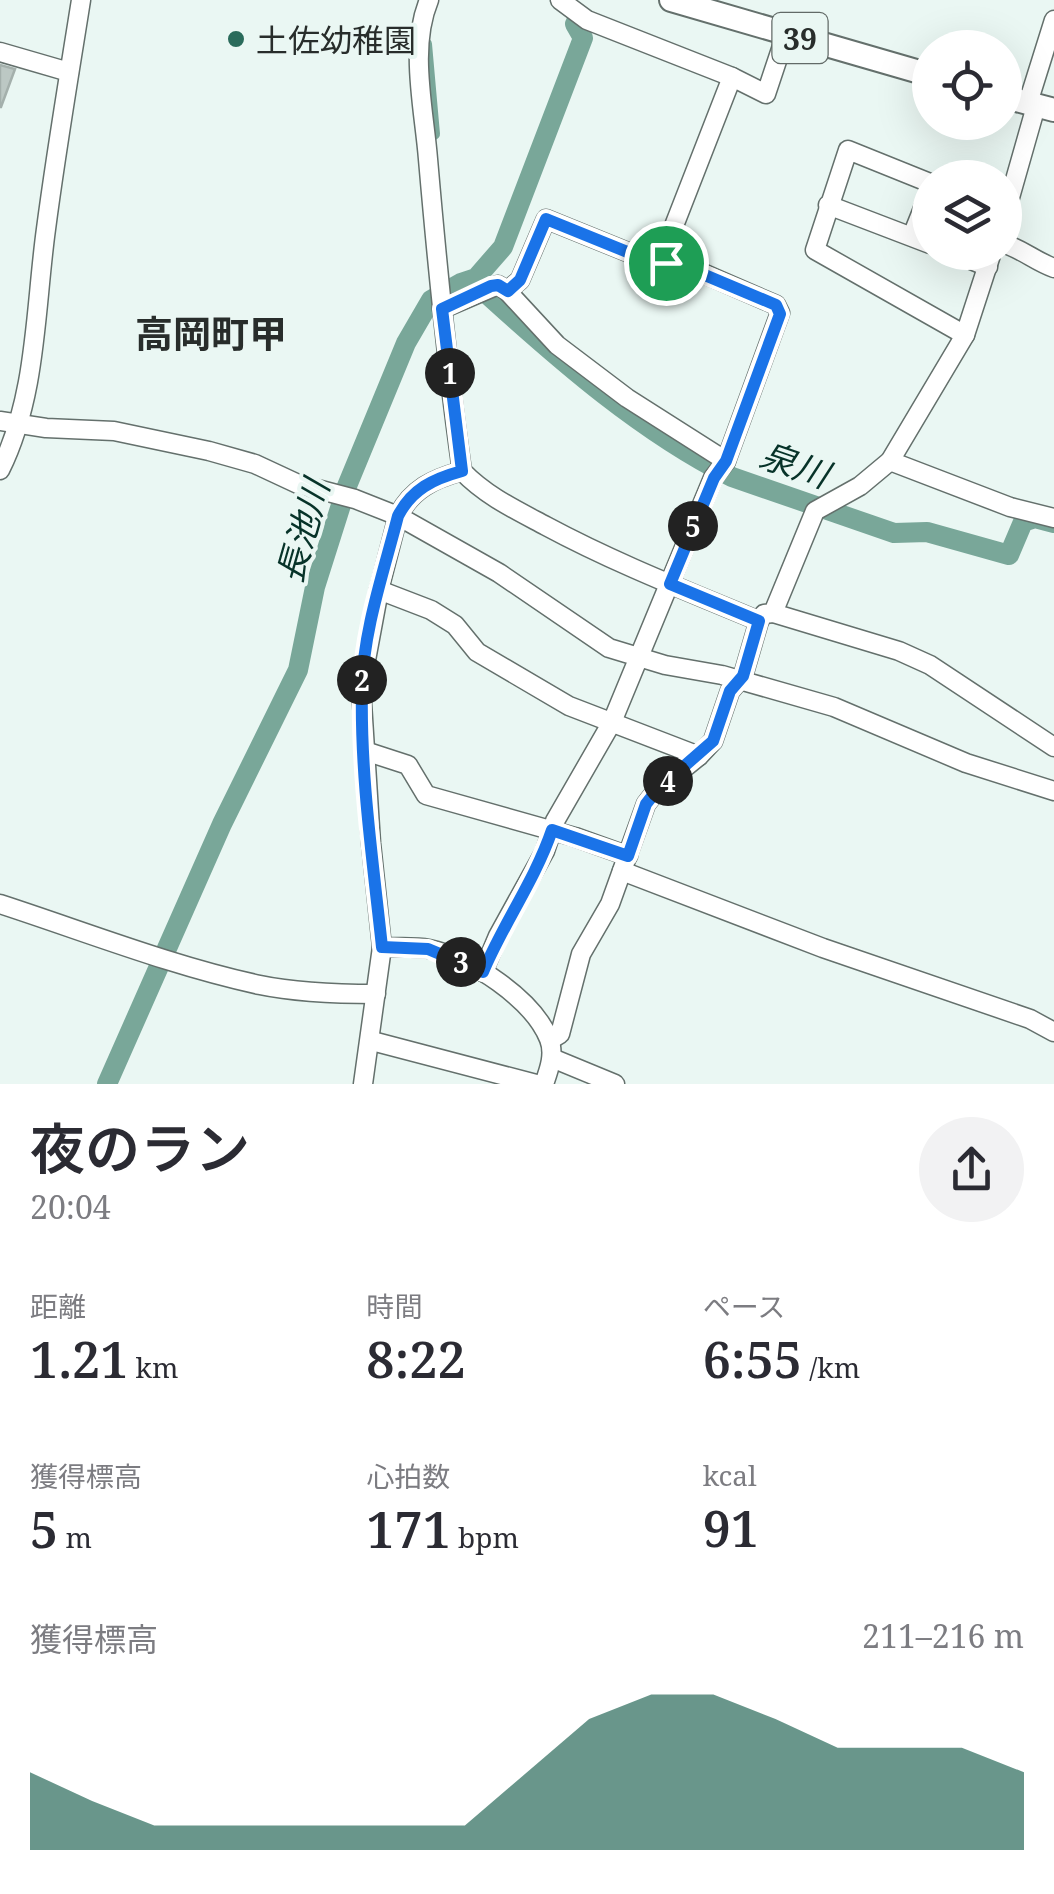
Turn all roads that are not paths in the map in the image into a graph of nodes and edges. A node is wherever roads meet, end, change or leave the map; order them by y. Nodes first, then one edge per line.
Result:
1 (81, 0) edge
2 (430, 0) edge
3 (560, 0) edge
4 (671, 0) edge
5 (1054, 20) edge
6 (786, 34) junction
7 (0, 52) edge
8 (912, 70) edge
9 (69, 72) junction
10 (732, 77) junction
11 (1031, 104) edge
12 (1018, 160) edge
13 (912, 174) edge
14 (828, 205) junction
15 (912, 236) edge
16 (1022, 250) edge
17 (666, 263) junction
18 (1054, 268) edge
19 (987, 270) edge
20 (508, 291) junction
21 (442, 306) junction
22 (965, 334) junction
23 (0, 421) edge
24 (19, 426) junction
25 (890, 461) junction
26 (721, 468) junction
27 (0, 470) edge
28 (462, 471) junction
29 (398, 516) junction
30 (1054, 518) edge
31 (671, 580) junction
32 (379, 590) junction
33 (764, 617) junction
34 (636, 658) junction
35 (738, 681) junction
36 (612, 722) junction
37 (1054, 747) edge
38 (365, 751) junction
39 (699, 756) junction
40 (1054, 791) edge
41 (552, 830) junction
42 (625, 864) junction
43 (0, 904) edge
44 (382, 947) junction
45 (483, 972) junction
46 (376, 994) junction
47 (1054, 1032) edge
48 (372, 1041) junction
49 (551, 1049) junction
50 (364, 1084) edge
51 (536, 1084) edge
52 (544, 1084) edge
53 (615, 1084) edge

1 - 9 street
2 - 21 street
3 - 10 street
4 - 6 main road, 39
5 - 11 street
6 - 8 main road, 39
6 - 10 street
7 - 9 street
9 - 24 street
10 - 17 street
11 - 12 street
13 - 14 street
14 - 15 street
14 - 22 street
16 - 18 street
17 - 20 street
17 - 26 street
19 - 22 street
20 - 21 street
20 - 26 street
21 - 28 street
22 - 25 street
23 - 24 street
24 - 27 street
24 - 29 street
25 - 30 street
25 - 33 street
26 - 31 street
28 - 29 street
28 - 31 street
29 - 32 street
29 - 34 street
31 - 33 street
31 - 34 street
32 - 36 street
32 - 38 street
33 - 35 street
33 - 37 street
34 - 35 street
34 - 36 street
35 - 39 street
35 - 40 street
36 - 39 street
36 - 41 street
38 - 41 street
38 - 44 street
39 - 42 street
41 - 42 street
41 - 45 street
42 - 47 street
42 - 49 street
43 - 46 street
44 - 45 street
44 - 46 street
45 - 49 street
46 - 48 street
48 - 50 street
48 - 51 street
49 - 52 street
49 - 53 street

